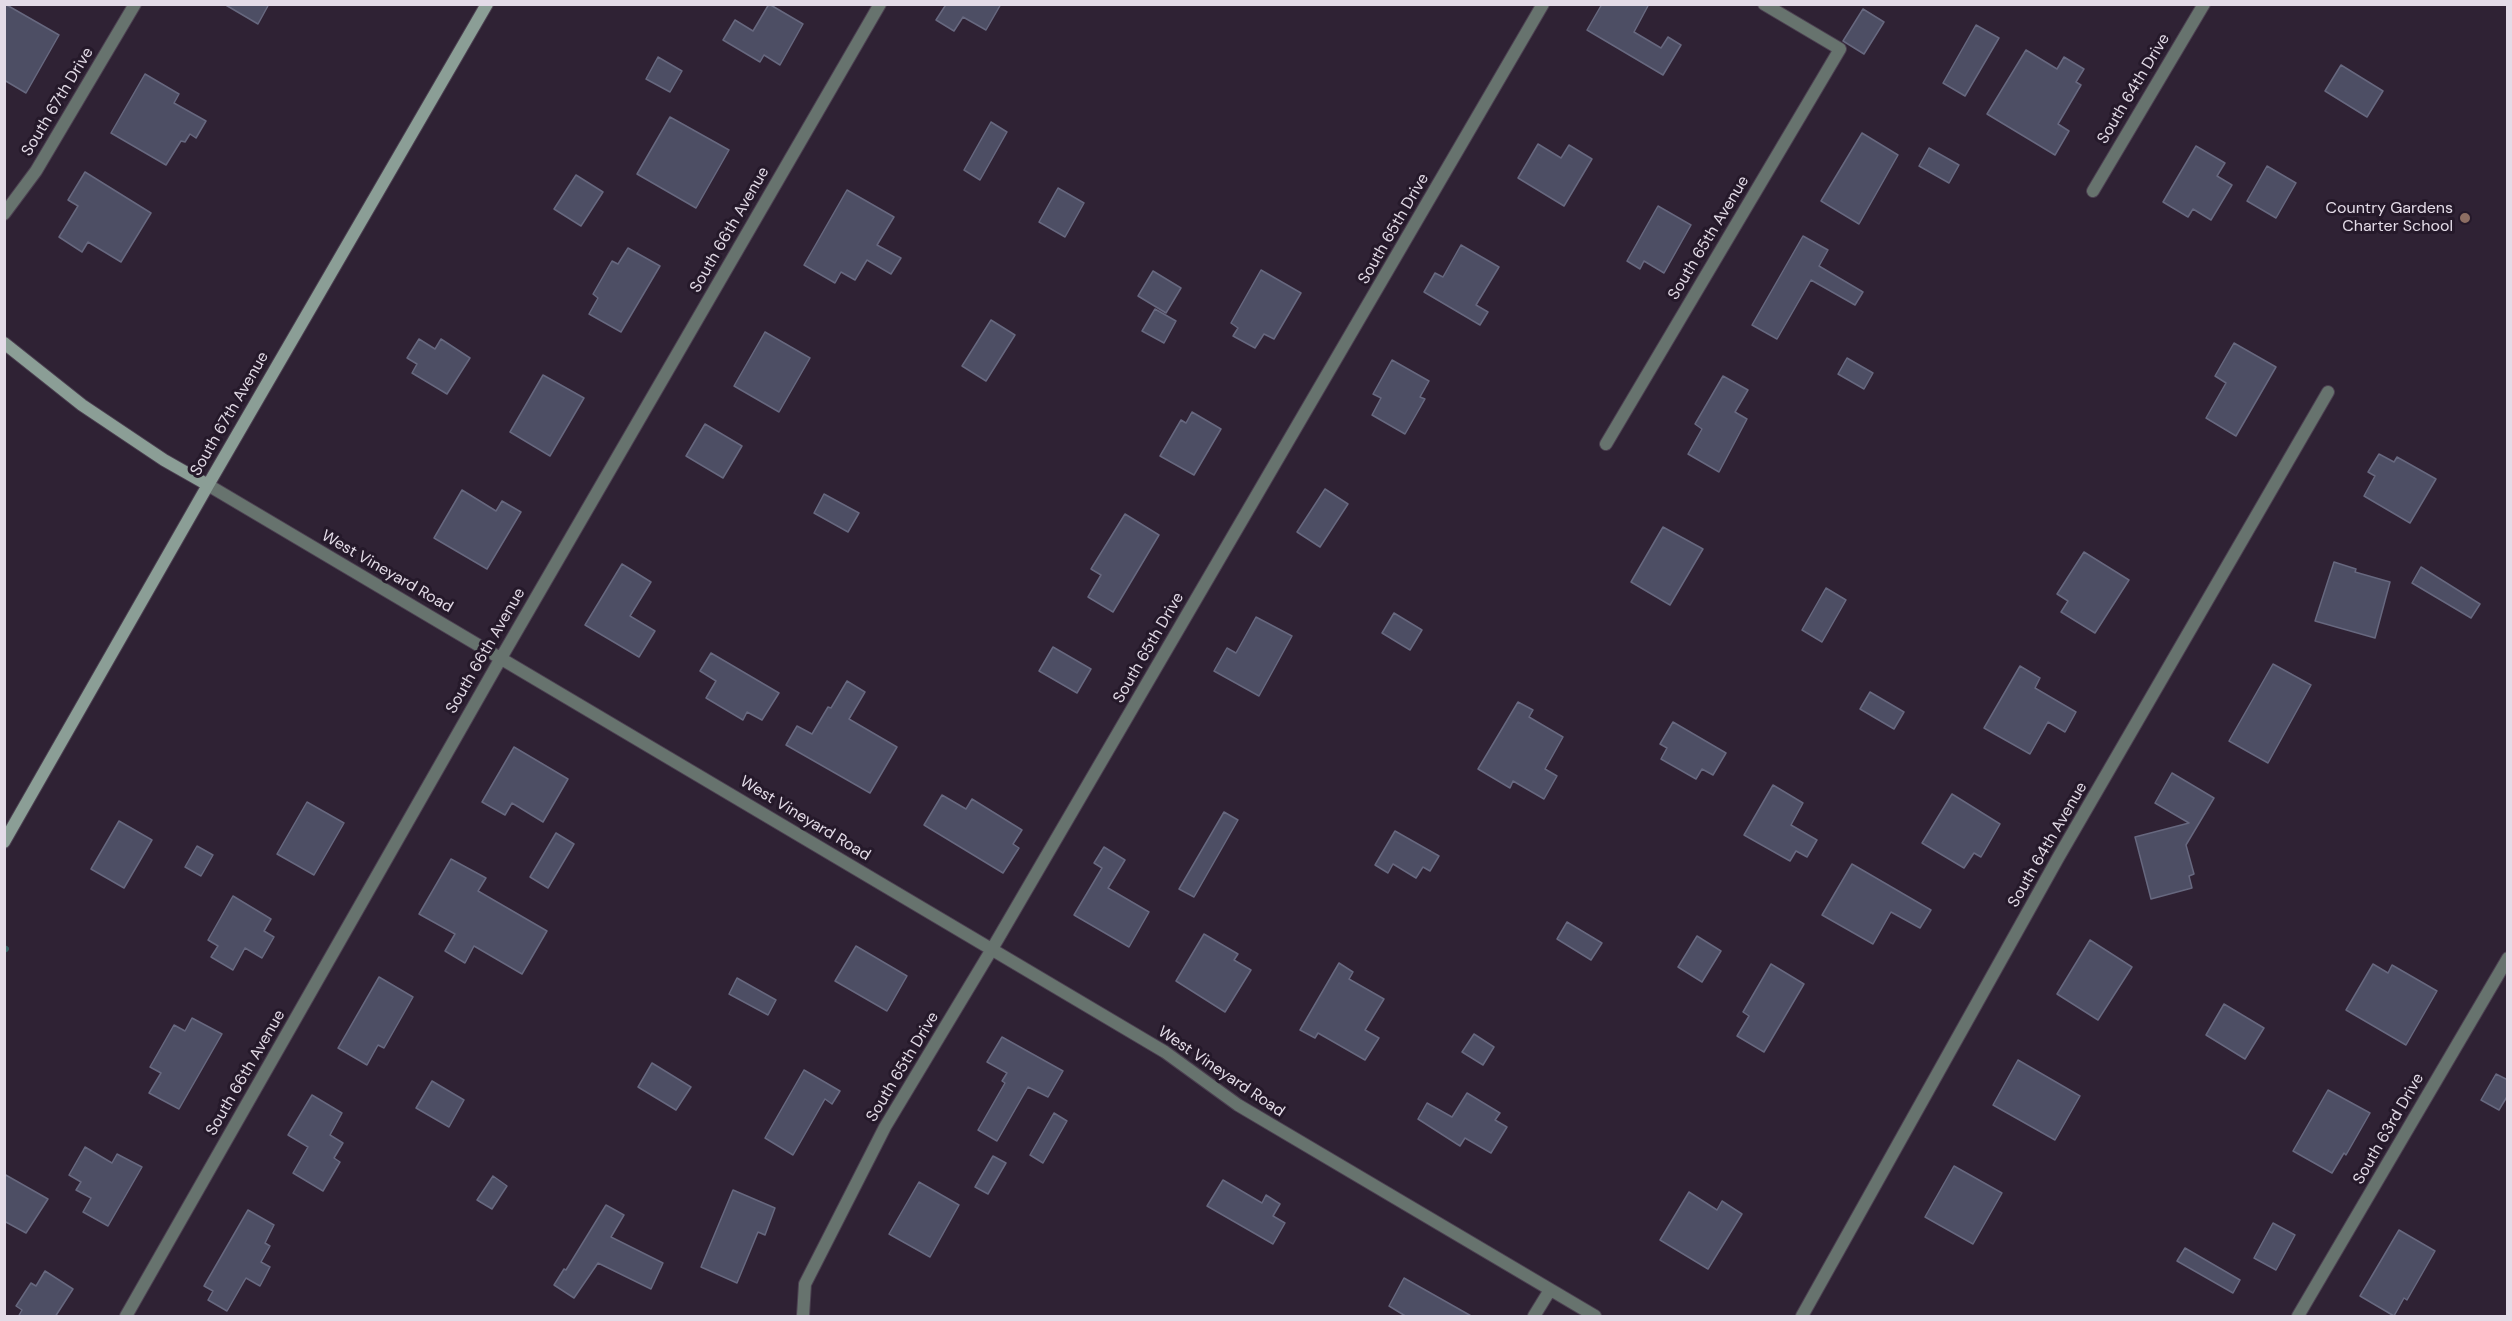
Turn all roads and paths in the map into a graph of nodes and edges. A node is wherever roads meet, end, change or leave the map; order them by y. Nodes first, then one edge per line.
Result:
1 (135, 4) edge
2 (487, 4) edge
3 (880, 4) edge
4 (1543, 4) edge
5 (1764, 4) edge
6 (2204, 4) edge
7 (2093, 190) dead end
8 (4, 214) edge
9 (4, 343) edge
10 (2328, 392) dead end
11 (1606, 444) dead end
12 (208, 485) junction
13 (501, 658) junction
14 (4, 842) edge
15 (992, 949) junction
16 (2508, 958) edge
17 (1550, 1290) junction
18 (126, 1317) edge
19 (803, 1317) edge
20 (1534, 1317) edge
21 (1594, 1317) edge
22 (1802, 1317) edge
23 (2298, 1317) edge

1 - 8 street, South 67th Drive
2 - 12 main road, South 67th Avenue
3 - 13 street, South 66th Avenue
4 - 15 street, South 65th Drive
5 - 11 street, South 65th Avenue
6 - 7 street, South 64th Drive
9 - 12 main road, West Vineyard Road
10 - 22 street, South 64th Avenue
12 - 13 street, West Vineyard Road
12 - 14 main road, South 67th Avenue
13 - 15 street, West Vineyard Road
13 - 18 street, South 66th Avenue
15 - 17 street, West Vineyard Road
15 - 19 street, South 65th Drive
16 - 23 street, South 63rd Drive
17 - 20 street
17 - 21 street, West Vineyard Road

